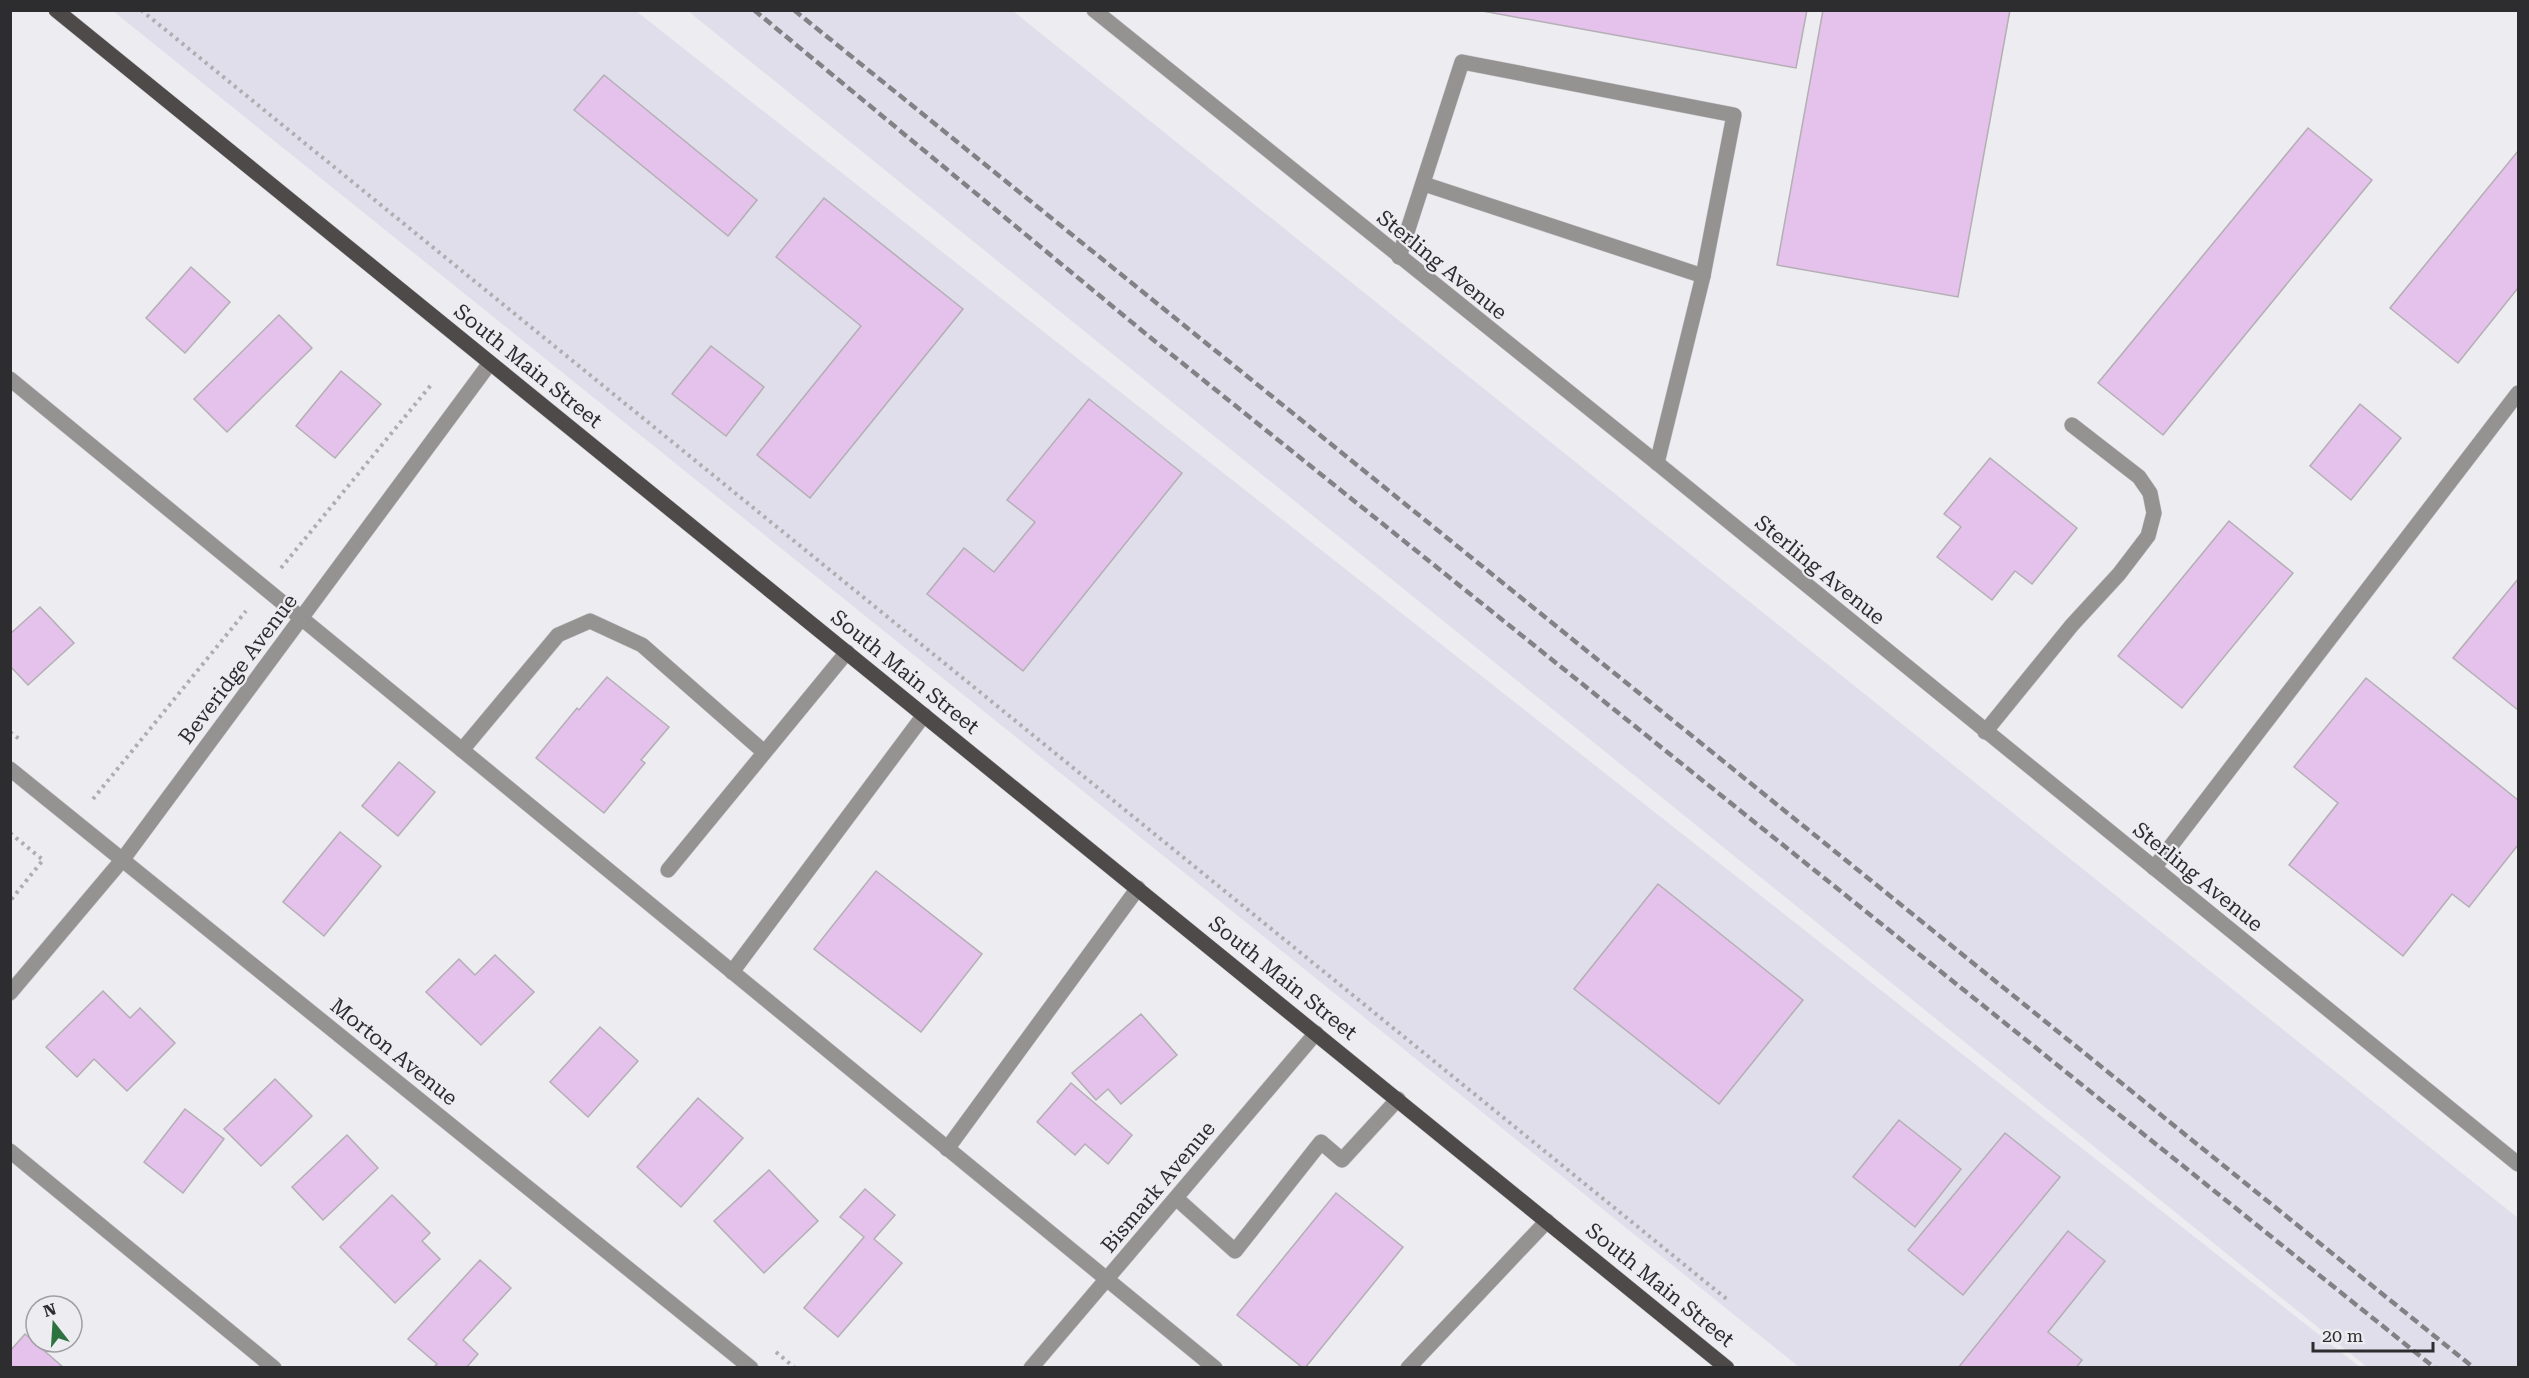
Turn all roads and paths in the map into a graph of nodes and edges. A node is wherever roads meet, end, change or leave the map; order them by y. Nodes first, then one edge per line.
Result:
1 (56, 10) edge
2 (141, 10) edge
3 (1094, 10) edge
4 (1424, 184) junction
5 (1399, 257) junction
6 (1703, 276) junction
7 (490, 363) junction
8 (10, 379) edge
9 (2518, 393) edge
10 (2072, 425) dead end
11 (1657, 463) junction
12 (302, 618) junction
13 (847, 652) junction
14 (924, 714) junction
15 (1985, 732) junction
16 (462, 750) junction
17 (764, 752) junction
18 (10, 769) edge
19 (10, 833) edge
20 (123, 859) junction
21 (2154, 868) junction
22 (668, 870) dead end
23 (1138, 888) junction
24 (10, 901) edge
25 (732, 972) junction
26 (10, 993) edge
27 (1316, 1033) junction
28 (1398, 1099) junction
29 (947, 1149) junction
30 (10, 1151) edge
31 (2518, 1164) edge
32 (1176, 1198) junction
33 (1546, 1221) junction
34 (1106, 1280) junction
35 (1729, 1301) dead end
36 (274, 1368) edge
37 (751, 1368) edge
38 (1032, 1368) edge
39 (1215, 1368) edge
40 (1408, 1368) edge
41 (1727, 1368) edge

1 - 7 main road, South Main Street
2 - 35 path
3 - 5 street, Sterling Avenue
4 - 5 street
4 - 6 street
4 - 6 street
5 - 11 street, Sterling Avenue
6 - 11 street
7 - 12 street, Beveridge Avenue
7 - 13 main road, South Main Street
8 - 12 street
9 - 21 street
10 - 15 street
11 - 15 street, Sterling Avenue
12 - 16 street
12 - 20 street, Beveridge Avenue
13 - 14 main road, South Main Street
13 - 17 street
14 - 23 main road, South Main Street
14 - 25 street
15 - 21 street, Sterling Avenue
16 - 17 street
16 - 25 street
17 - 22 street
18 - 20 street, Morton Avenue
19 - 24 path
20 - 26 street, Beveridge Avenue
20 - 37 street, Morton Avenue
21 - 31 street, Sterling Avenue
23 - 27 main road, South Main Street
23 - 29 street
25 - 29 street
27 - 28 main road, South Main Street
27 - 32 street, Bismark Avenue
28 - 32 street
28 - 33 main road, South Main Street
29 - 34 street
30 - 36 street
32 - 34 street, Bismark Avenue
33 - 40 street
33 - 41 main road, South Main Street
34 - 38 street, Bismark Avenue
34 - 39 street

